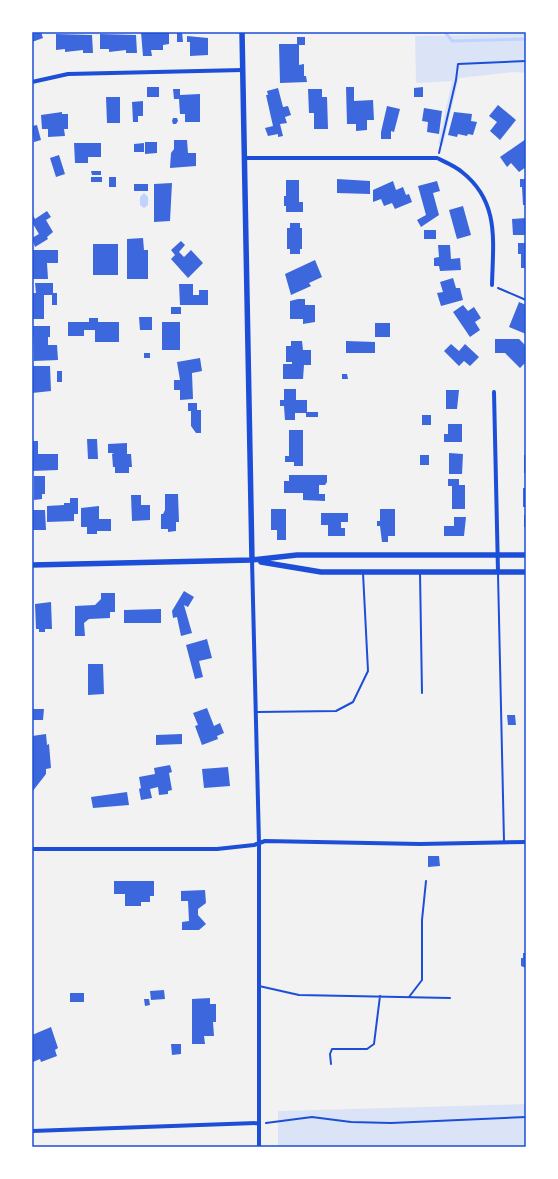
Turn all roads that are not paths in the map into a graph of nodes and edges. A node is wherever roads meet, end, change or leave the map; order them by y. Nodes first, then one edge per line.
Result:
1 (242, 32) edge
2 (243, 70) junction
3 (32, 82) edge
4 (245, 158) junction
5 (492, 285) dead end
6 (494, 392) dead end
7 (526, 555) edge
8 (497, 556) junction
9 (252, 560) junction
10 (32, 565) edge
11 (363, 572) junction
12 (420, 572) junction
13 (498, 572) junction
14 (526, 572) edge
15 (422, 693) dead end
16 (257, 712) junction
17 (526, 842) edge
18 (259, 843) junction
19 (504, 843) junction
20 (32, 849) edge
21 (426, 880) dead end
22 (258, 985) junction
23 (380, 996) junction
24 (409, 997) junction
25 (450, 998) dead end
26 (331, 1064) dead end
27 (258, 1124) junction
28 (32, 1131) edge
29 (258, 1147) edge

1 - 2 street
2 - 3 street
2 - 4 street
4 - 5 street
4 - 9 street
6 - 8 street
7 - 8 street
8 - 9 street
8 - 13 street
9 - 10 street
9 - 11 street
9 - 16 street
11 - 12 street
11 - 16 lane
12 - 13 street
12 - 15 lane
13 - 14 street
13 - 19 lane
16 - 18 street
17 - 19 street
18 - 19 street
18 - 20 street
18 - 22 street
21 - 24 lane
22 - 23 lane
22 - 27 street
23 - 24 lane
23 - 26 lane
24 - 25 lane
27 - 28 street
27 - 29 street

